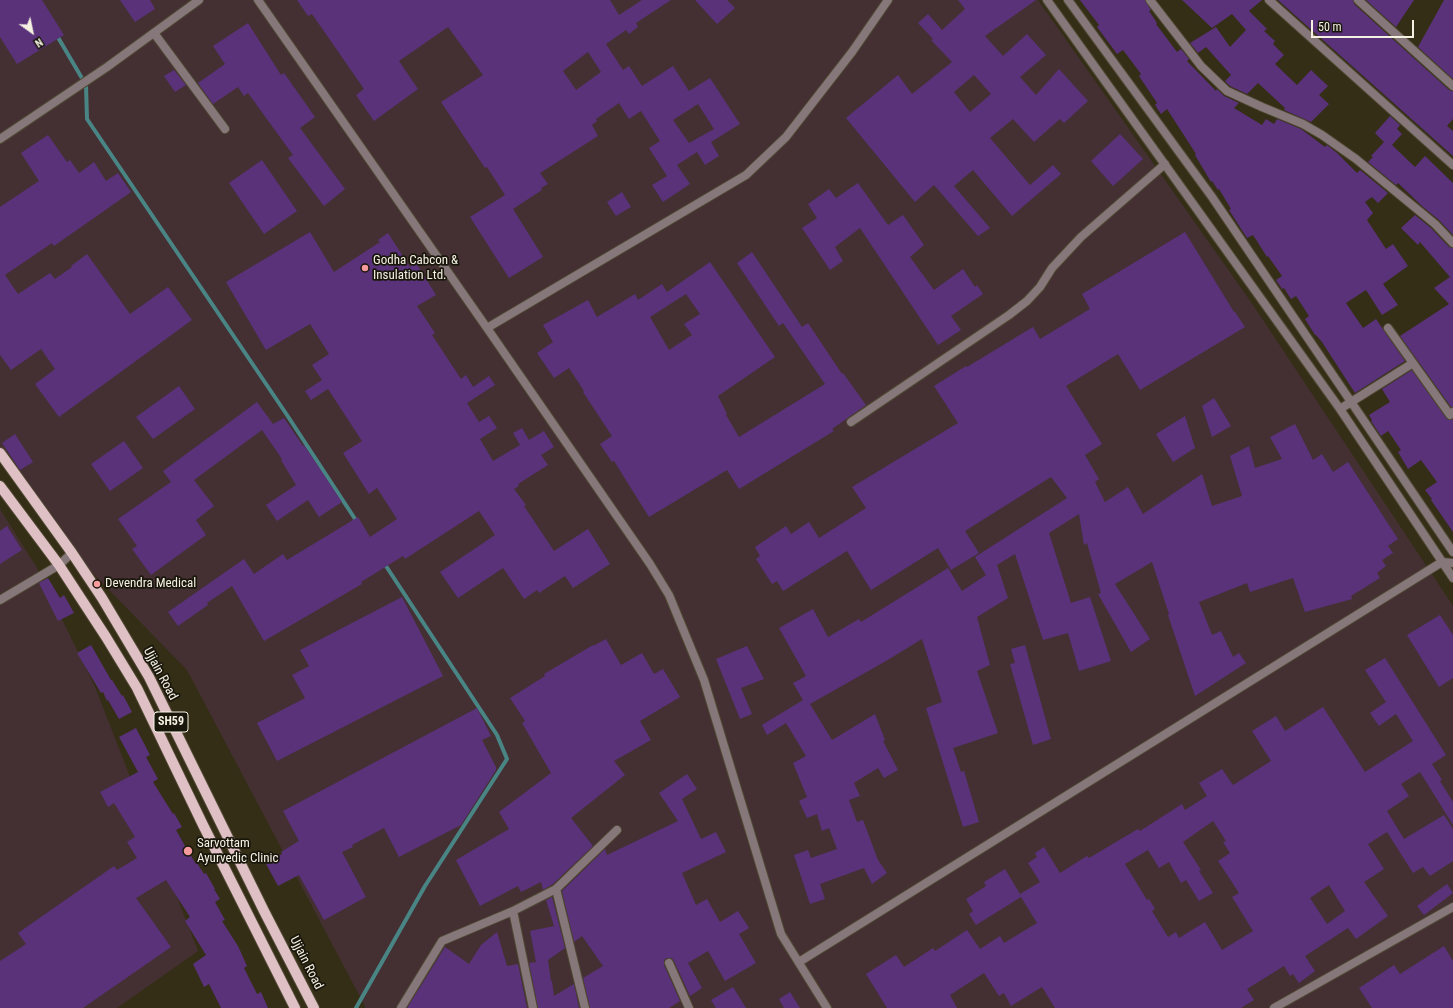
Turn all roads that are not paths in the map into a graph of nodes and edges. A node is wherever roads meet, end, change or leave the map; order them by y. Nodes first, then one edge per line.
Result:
1 (199, 0) edge
2 (258, 0) edge
3 (888, 0) edge
4 (1047, 0) edge
5 (1068, 0) edge
6 (1150, 0) edge
7 (1269, 0) edge
8 (1358, 0) edge
9 (154, 33) junction
10 (1453, 86) edge
11 (225, 129) dead end
12 (0, 138) edge
13 (1165, 164) junction
14 (1453, 165) edge
15 (1453, 243) edge
16 (487, 328) junction
17 (1388, 328) dead end
18 (1413, 363) junction
19 (1351, 402) junction
20 (1340, 409) junction
21 (1452, 416) edge
22 (851, 422) dead end
23 (0, 453) edge
24 (0, 486) edge
25 (1453, 552) edge
26 (72, 553) junction
27 (1442, 562) junction
28 (1453, 563) edge
29 (59, 565) junction
30 (1453, 578) edge
31 (0, 600) edge
32 (617, 830) dead end
33 (556, 889) junction
34 (1453, 907) edge
35 (513, 911) junction
36 (799, 962) junction
37 (669, 964) dead end
38 (296, 1008) edge
39 (314, 1008) edge
40 (401, 1008) edge
41 (534, 1008) edge
42 (585, 1008) edge
43 (689, 1008) edge
44 (827, 1008) edge
45 (1274, 1008) edge

1 - 9 street
2 - 16 street
3 - 16 street
4 - 13 street
5 - 19 street
6 - 15 street
7 - 14 street
8 - 10 street
9 - 11 street
9 - 12 street
13 - 20 street
13 - 22 street
16 - 36 street
17 - 18 street
18 - 19 street
18 - 21 street
19 - 20 street
19 - 25 street
20 - 27 street
23 - 26 main road, Ujjain Road / SH59
24 - 29 main road, Ujjain Road / SH59
26 - 29 street
26 - 39 main road, Ujjain Road / SH59
27 - 28 street
27 - 30 street
27 - 36 street
29 - 31 street
29 - 38 main road, Ujjain Road / SH59
32 - 33 street
33 - 35 street
33 - 42 street
34 - 45 street
35 - 40 street
35 - 41 street
36 - 44 street
37 - 43 street

